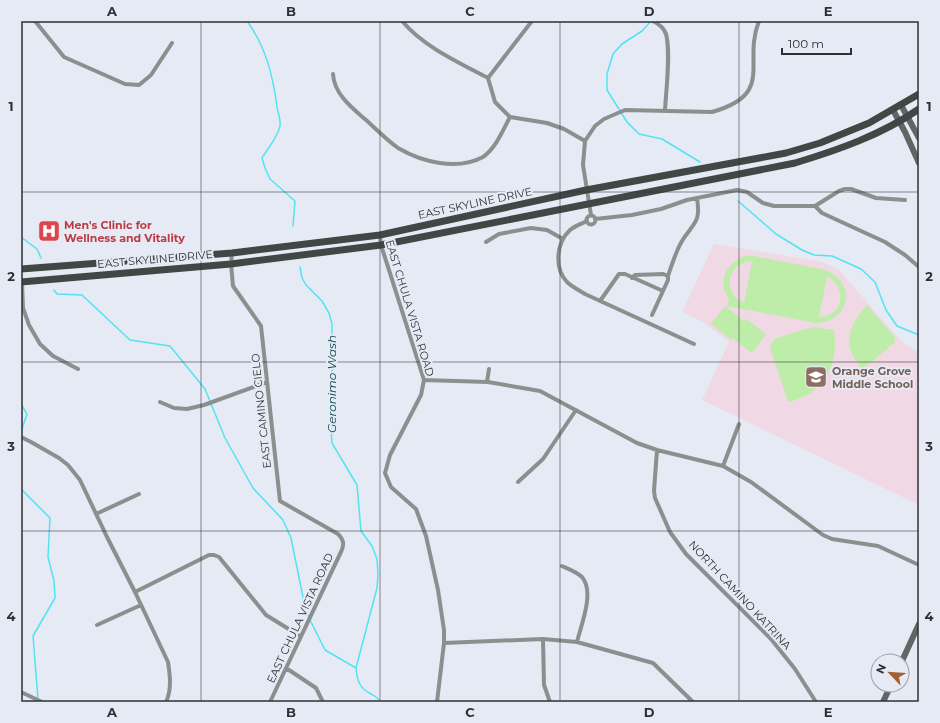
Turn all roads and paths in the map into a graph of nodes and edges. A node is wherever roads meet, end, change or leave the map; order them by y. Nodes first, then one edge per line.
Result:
1 (35, 21) edge
2 (402, 21) edge
3 (531, 21) edge
4 (653, 21) edge
5 (759, 21) edge
6 (172, 43) dead end
7 (333, 74) dead end
8 (488, 78) junction
9 (919, 94) edge
10 (901, 105) junction
11 (919, 109) edge
12 (665, 110) junction
13 (893, 110) junction
14 (908, 116) junction
15 (510, 117) junction
16 (900, 121) junction
17 (919, 138) edge
18 (585, 141) junction
19 (919, 163) edge
20 (586, 190) junction
21 (697, 198) junction
22 (905, 200) dead end
23 (589, 204) junction
24 (815, 206) junction
25 (591, 215) junction
26 (595, 219) junction
27 (587, 221) junction
28 (380, 235) junction
29 (563, 239) junction
30 (486, 242) dead end
31 (381, 245) junction
32 (232, 253) junction
33 (230, 264) junction
34 (918, 266) edge
35 (21, 269) edge
36 (919, 270) edge
37 (668, 276) junction
38 (632, 278) junction
39 (21, 282) edge
40 (663, 292) junction
41 (600, 301) junction
42 (652, 315) dead end
43 (694, 344) dead end
44 (78, 369) dead end
45 (489, 369) dead end
46 (424, 380) junction
47 (267, 382) junction
48 (487, 382) junction
49 (160, 402) dead end
50 (576, 410) junction
51 (739, 424) dead end
52 (21, 437) edge
53 (657, 450) junction
54 (723, 466) junction
55 (518, 482) dead end
56 (139, 494) dead end
57 (96, 514) junction
58 (343, 540) joint
59 (919, 565) edge
60 (562, 566) dead end
61 (135, 592) junction
62 (141, 605) junction
63 (919, 624) edge
64 (97, 625) dead end
65 (300, 636) junction
66 (543, 639) junction
67 (577, 642) junction
68 (444, 643) junction
69 (906, 653) edge
70 (286, 668) junction
71 (21, 692) edge
72 (42, 702) edge
73 (166, 702) edge
74 (270, 702) edge
75 (323, 702) edge
76 (437, 702) edge
77 (550, 702) edge
78 (693, 702) edge
79 (816, 702) edge

1 - 6 street
2 - 8 street
3 - 8 street
4 - 12 street
5 - 12 street
7 - 15 street
8 - 15 street
9 - 10 main road, EAST SKYLINE DRIVE
10 - 13 main road, EAST SKYLINE DRIVE
10 - 14 main road
11 - 14 main road, EAST SKYLINE DRIVE
12 - 18 street
13 - 16 main road
13 - 20 main road, EAST SKYLINE DRIVE
14 - 16 main road, EAST SKYLINE DRIVE
14 - 17 main road
15 - 18 street
16 - 19 main road
16 - 23 main road, EAST SKYLINE DRIVE
18 - 20 street
20 - 23 street
20 - 28 main road, EAST SKYLINE DRIVE
21 - 24 street
21 - 26 street
21 - 37 street
22 - 24 street
23 - 25 street
23 - 31 main road, EAST SKYLINE DRIVE
24 - 34 street
25 - 26 street
25 - 27 street
26 - 27 street
27 - 29 street
28 - 31 street, EAST CHULA VISTA ROAD
28 - 32 main road, EAST SKYLINE DRIVE
29 - 30 street
29 - 41 street
31 - 33 main road, EAST SKYLINE DRIVE
31 - 46 street, EAST CHULA VISTA ROAD
32 - 33 street, EAST CAMINO CIELO
32 - 35 main road, EAST SKYLINE DRIVE
33 - 39 main road, EAST SKYLINE DRIVE
33 - 47 street, EAST CAMINO CIELO
34 - 36 street
37 - 38 street
37 - 40 street
38 - 40 street
38 - 41 street
39 - 44 street
40 - 42 street
41 - 43 street
45 - 48 street
46 - 48 street
46 - 68 street, EAST CHULA VISTA ROAD
47 - 49 street
47 - 58 street, EAST CAMINO CIELO
48 - 50 street
50 - 53 street
50 - 55 street
51 - 54 street
52 - 57 street
53 - 54 street
53 - 79 street, NORTH CAMINO KATRINA
54 - 59 street
56 - 57 street
57 - 61 street
58 - 65 street, EAST CHULA VISTA ROAD
60 - 67 street
61 - 62 street
61 - 65 street
62 - 64 street
62 - 73 street
63 - 69 main road
65 - 70 street, EAST CHULA VISTA ROAD
66 - 67 street
66 - 68 street
66 - 77 street
67 - 78 street
68 - 76 street
70 - 74 street, EAST CHULA VISTA ROAD
70 - 75 street
71 - 72 street

